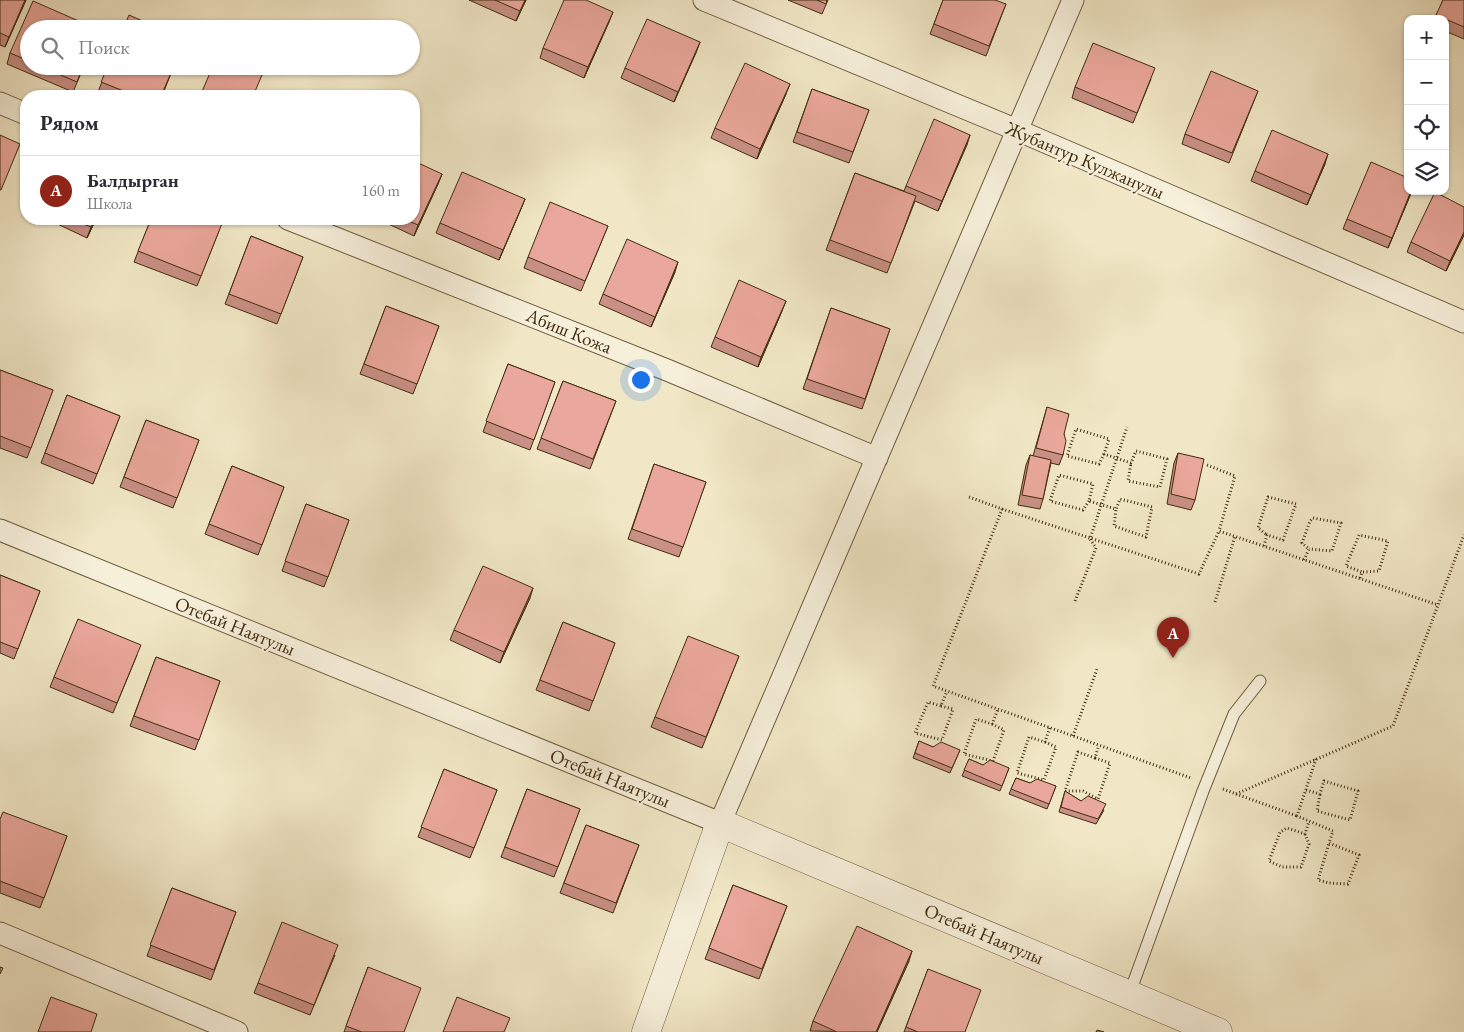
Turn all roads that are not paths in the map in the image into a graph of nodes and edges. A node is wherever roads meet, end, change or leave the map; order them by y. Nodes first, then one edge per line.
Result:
1 (704, 0) edge
2 (1073, 0) edge
3 (0, 103) edge
4 (20, 111) edge
5 (1017, 130) junction
6 (303, 225) edge
7 (1464, 322) edge
8 (877, 458) junction
9 (0, 530) edge
10 (1260, 681) dead end
11 (720, 823) junction
12 (0, 934) edge
13 (1129, 995) junction
14 (237, 1032) edge
15 (646, 1032) edge
16 (1218, 1032) edge

1 - 5 street, Жубантур Кулжанулы
2 - 5 street
3 - 4 street
5 - 7 street, Жубантур Кулжанулы
5 - 8 street
6 - 8 street, Абиш Кожа
8 - 11 street
9 - 11 street, Отебай Наятулы
10 - 13 lane
11 - 13 street, Отебай Наятулы
11 - 15 street
12 - 14 street
13 - 16 street, Отебай Наятулы

